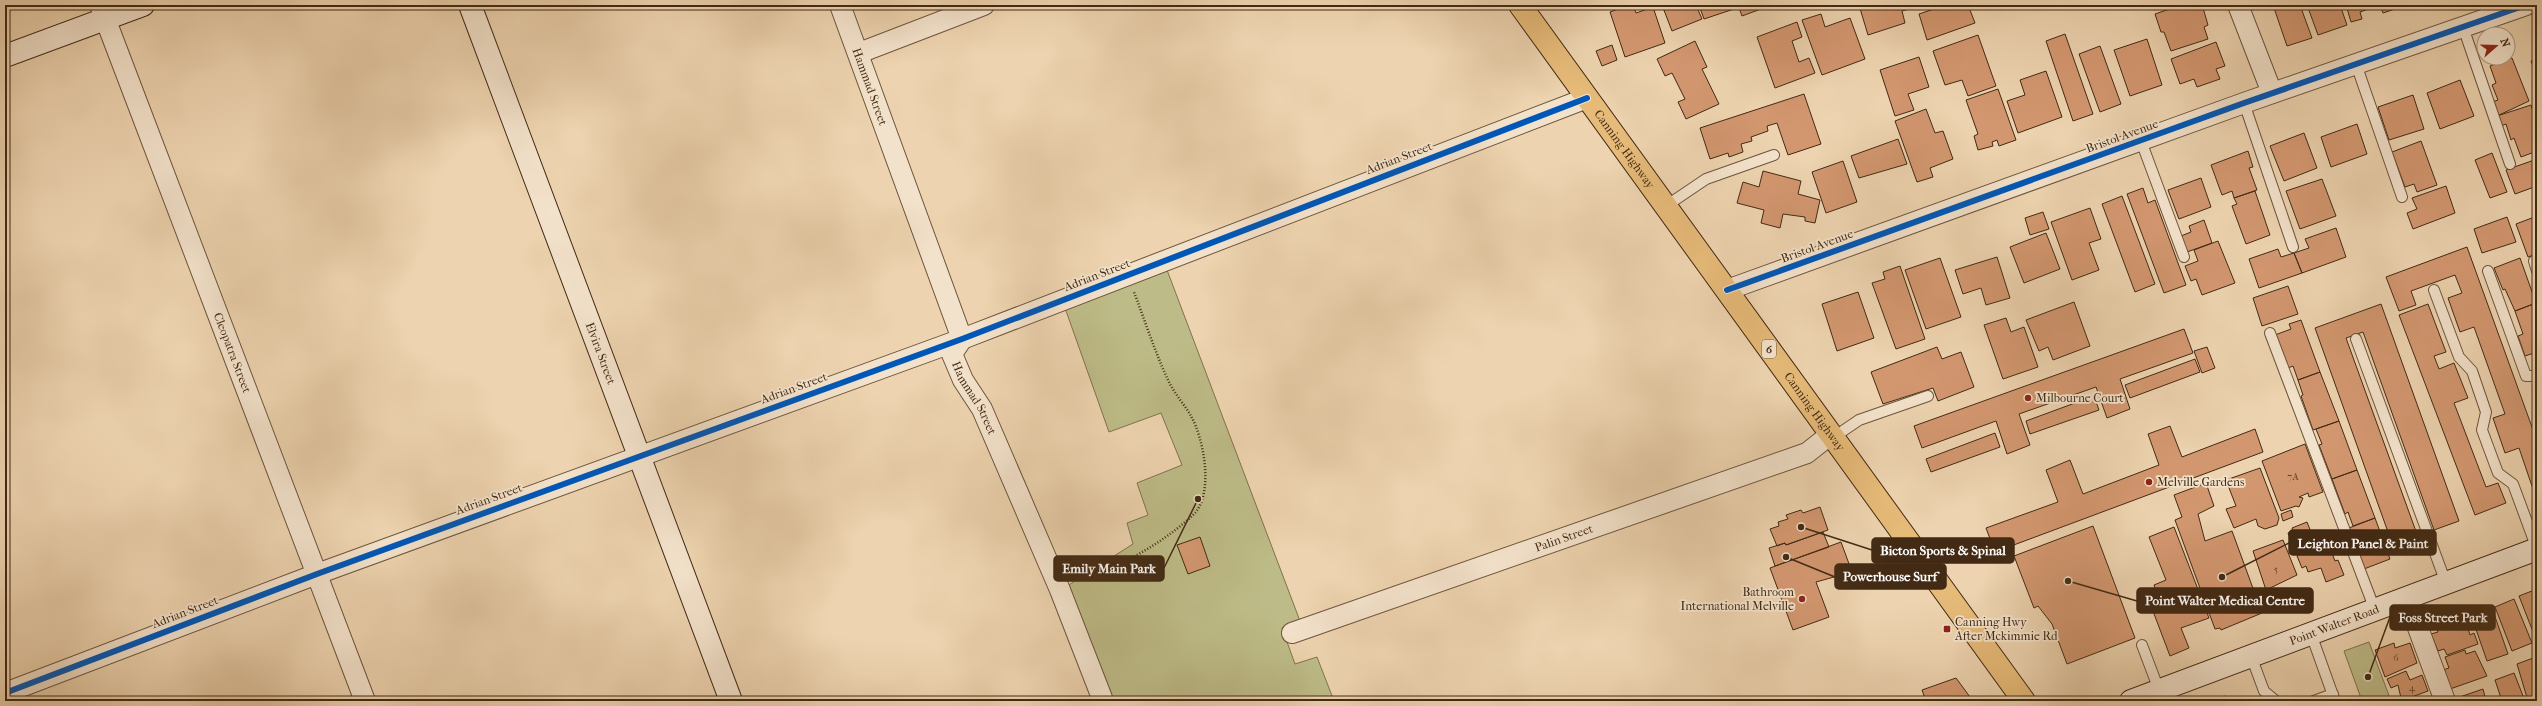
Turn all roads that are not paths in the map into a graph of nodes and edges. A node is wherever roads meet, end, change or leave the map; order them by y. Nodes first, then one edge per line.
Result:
1 (143, 5) edge
2 (470, 5) edge
3 (840, 5) edge
4 (984, 5) edge
5 (1520, 5) edge
6 (2238, 5) edge
7 (2526, 5) edge
8 (102, 9) edge
9 (2463, 27) junction
10 (5, 41) edge
11 (859, 53) junction
12 (5, 56) edge
13 (2356, 64) junction
14 (2272, 94) junction
15 (1588, 98) junction
16 (2244, 103) junction
17 (2141, 140) junction
18 (1774, 155) dead end
19 (2510, 164) dead end
20 (2402, 197) dead end
21 (1666, 206) junction
22 (2293, 247) dead end
23 (2184, 257) dead end
24 (2488, 271) dead end
25 (1726, 290) junction
26 (2434, 290) dead end
27 (2270, 333) dead end
28 (962, 339) junction
29 (2356, 339) dead end
30 (2537, 376) edge
31 (1928, 396) dead end
32 (1833, 436) junction
33 (640, 455) junction
34 (2537, 549) edge
35 (317, 574) junction
36 (2446, 583) junction
37 (2407, 598) junction
38 (2376, 610) junction
39 (1292, 633) dead end
40 (2311, 634) junction
41 (2142, 644) dead end
42 (2251, 656) junction
43 (2159, 690) junction
44 (5, 693) edge
45 (2334, 697) edge
46 (1102, 698) dead end
47 (2020, 698) edge
48 (365, 701) edge
49 (732, 701) edge
50 (2131, 701) edge
51 (2276, 701) edge
52 (2314, 701) edge
53 (2445, 701) edge

1 - 8 street
2 - 33 street, Elvira Street
3 - 11 street, Hammad Street
4 - 11 street
5 - 15 highway, Canning Highway / 6
6 - 14 street
7 - 9 street, Bristol Avenue
8 - 10 street
8 - 12 street
8 - 35 street, Cleopatra Street
9 - 13 street, Bristol Avenue
9 - 19 lane
11 - 28 street, Hammad Street
13 - 14 street, Bristol Avenue
13 - 20 lane
14 - 16 street, Bristol Avenue
15 - 21 highway, Canning Highway / 6
15 - 28 street, Adrian Street
16 - 17 street, Bristol Avenue
16 - 22 lane
17 - 23 lane
17 - 25 street, Bristol Avenue
18 - 21 lane
21 - 25 highway, Canning Highway / 6
24 - 30 lane
25 - 32 highway, Canning Highway / 6
26 - 34 lane
27 - 38 lane
28 - 33 street, Adrian Street
28 - 46 street, Hammad Street
29 - 36 lane
31 - 32 lane
32 - 39 street, Palin Street
32 - 47 highway, Canning Highway / 6
33 - 35 street, Adrian Street
33 - 49 street, Elvira Street
34 - 36 street, Point Walter Road
35 - 44 street, Adrian Street
35 - 48 street, Cleopatra Street
36 - 37 street, Point Walter Road
37 - 38 street, Point Walter Road
37 - 53 street
38 - 40 street, Point Walter Road
40 - 42 street, Point Walter Road
40 - 45 lane
41 - 43 lane
42 - 43 street, Point Walter Road
42 - 51 lane
43 - 50 street, Point Walter Road
45 - 52 lane

